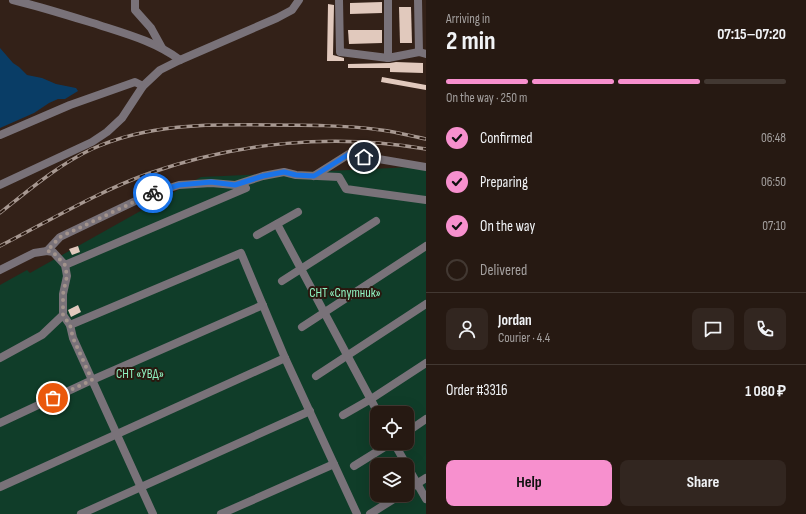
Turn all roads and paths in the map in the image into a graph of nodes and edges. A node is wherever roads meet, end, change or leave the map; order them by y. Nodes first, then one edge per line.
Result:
1 (13, 0) edge
2 (135, 0) edge
3 (299, 0) edge
4 (339, 0) edge
5 (388, 0) edge
6 (418, 0) edge
7 (162, 48) junction
8 (422, 53) edge
9 (388, 58) junction
10 (180, 60) junction
11 (143, 86) junction
12 (0, 135) edge
13 (426, 167) edge
14 (314, 176) junction
15 (0, 185) edge
16 (246, 188) dead end
17 (426, 200) edge
18 (298, 212) dead end
19 (376, 222) dead end
20 (277, 224) junction
21 (257, 235) dead end
22 (426, 246) edge
23 (47, 251) junction
24 (65, 265) junction
25 (301, 268) junction
26 (0, 270) edge
27 (282, 281) dead end
28 (426, 304) edge
29 (263, 305) junction
30 (325, 313) junction
31 (63, 315) junction
32 (70, 325) junction
33 (302, 327) dead end
34 (348, 356) junction
35 (0, 358) edge
36 (285, 358) junction
37 (426, 363) edge
38 (316, 376) dead end
39 (92, 380) junction
40 (371, 399) junction
41 (374, 406) edge
42 (310, 411) junction
43 (343, 415) dead end
44 (426, 419) edge
45 (0, 423) edge
46 (414, 427) edge
47 (117, 434) junction
48 (380, 450) edge
49 (398, 450) edge
50 (334, 464) junction
51 (354, 466) dead end
52 (426, 478) edge
53 (418, 483) junction
54 (414, 486) edge
55 (0, 487) edge
56 (141, 488) junction
57 (426, 499) edge
58 (389, 502) edge
59 (81, 514) edge
60 (153, 514) edge
61 (221, 514) edge
62 (357, 514) edge
63 (370, 514) edge

1 - 7 street
2 - 7 street
3 - 10 street
4 - 9 street
5 - 9 street
6 - 8 street
7 - 10 street
8 - 9 street
10 - 11 street
11 - 12 street
11 - 15 street
13 - 14 street
14 - 17 street
14 - 23 street
16 - 24 street
18 - 20 street
19 - 25 street
20 - 21 street
20 - 25 street
22 - 30 street
23 - 24 street
23 - 26 street
24 - 31 street
25 - 27 street
25 - 30 street
28 - 34 street
29 - 32 street
29 - 36 street
29 - 39 street
30 - 33 street
30 - 34 street
31 - 32 street
31 - 35 street
32 - 39 street
34 - 38 street
34 - 40 street
36 - 42 street
36 - 47 street
37 - 40 street
39 - 45 street
39 - 47 street
40 - 41 street
40 - 43 street
42 - 50 street
42 - 56 street
44 - 46 street
47 - 55 street
47 - 56 street
48 - 51 street
49 - 53 street
50 - 61 street
50 - 62 street
52 - 53 street
53 - 54 street
53 - 57 street
56 - 59 street
56 - 60 street
58 - 63 street

